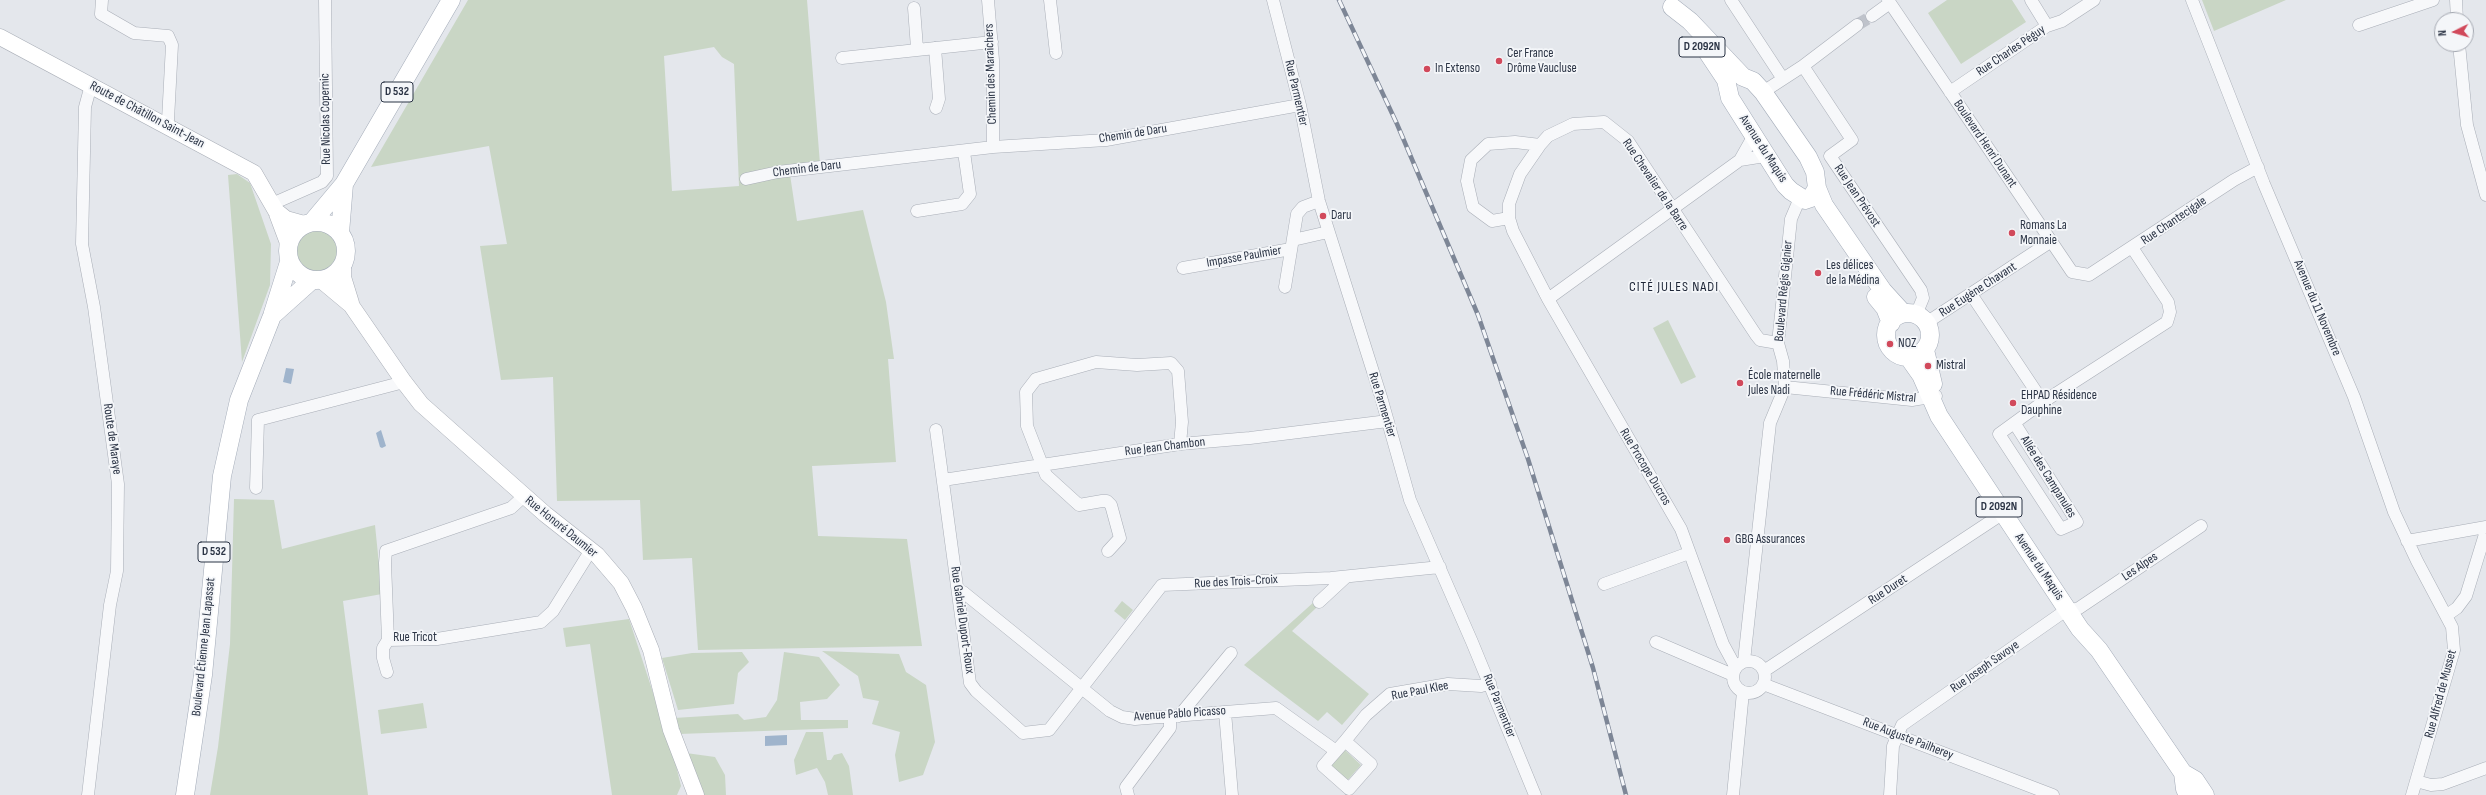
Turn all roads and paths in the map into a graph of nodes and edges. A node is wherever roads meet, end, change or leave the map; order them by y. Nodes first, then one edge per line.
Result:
1 (102, 0) edge
2 (324, 0) edge
3 (451, 0) edge
4 (988, 0) edge
5 (1050, 0) edge
6 (1273, 0) edge
7 (1731, 0) edge
8 (2031, 0) edge
9 (2094, 0) edge
10 (2192, 0) edge
11 (2433, 0) edge
12 (2456, 0) edge
13 (1889, 2) edge
14 (1669, 4) edge
15 (914, 8) dead end
16 (2457, 12) edge
17 (1872, 16) tunnel mouth
18 (1857, 25) tunnel mouth
19 (2358, 25) dead end
20 (2047, 26) junction
21 (0, 37) edge
22 (992, 42) junction
23 (917, 48) junction
24 (935, 48) junction
25 (2460, 52) edge
26 (1056, 53) dead end
27 (842, 58) dead end
28 (1803, 66) junction
29 (1744, 77) junction
30 (1783, 79) junction
31 (91, 85) junction
32 (1729, 89) junction
33 (1763, 92) junction
34 (1950, 92) junction
35 (1300, 105) junction
36 (936, 108) dead end
37 (166, 124) junction
38 (1753, 137) junction
39 (1540, 145) junction
40 (993, 148) junction
41 (964, 152) junction
42 (1765, 156) junction
43 (1740, 160) junction
44 (2258, 167) junction
45 (2483, 174) edge
46 (746, 179) dead end
47 (344, 184) junction
48 (2486, 195) edge
49 (1805, 198) junction
50 (1319, 201) junction
51 (274, 207) junction
52 (1671, 210) junction
53 (917, 211) dead end
54 (1509, 218) junction
55 (308, 223) junction
56 (1328, 232) junction
57 (340, 233) junction
58 (2050, 242) junction
59 (288, 243) junction
60 (1292, 245) junction
61 (2132, 249) junction
62 (289, 262) junction
63 (343, 265) junction
64 (1183, 268) dead end
65 (2089, 275) joint
66 (317, 280) junction
67 (1285, 287) dead end
68 (1972, 294) junction
69 (1548, 299) junction
70 (351, 305) junction
71 (272, 316) junction
72 (1909, 319) junction
73 (1778, 343) junction
74 (1925, 350) junction
75 (1908, 358) junction
76 (404, 382) junction
77 (1785, 386) junction
78 (1933, 397) junction
79 (2043, 402) junction
80 (1388, 421) junction
81 (2015, 424) junction
82 (936, 430) dead end
83 (1180, 444) junction
84 (1043, 466) junction
85 (943, 480) junction
86 (256, 488) dead end
87 (524, 496) junction
88 (2007, 511) junction
89 (2201, 526) dead end
90 (2486, 527) edge
91 (2486, 531) edge
92 (2407, 541) junction
93 (590, 550) junction
94 (1108, 551) dead end
95 (1689, 553) junction
96 (1440, 567) junction
97 (1346, 577) junction
98 (1604, 584) dead end
99 (958, 591) junction
100 (1319, 602) dead end
101 (2073, 609) junction
102 (2447, 615) junction
103 (1750, 621) junction
104 (388, 640) junction
105 (1746, 641) junction
106 (1656, 642) dead end
107 (1723, 644) junction
108 (1230, 653) dead end
109 (1746, 667) junction
110 (387, 672) dead end
111 (1490, 683) junction
112 (1763, 684) junction
113 (1082, 688) junction
114 (1743, 692) junction
115 (1225, 712) junction
116 (1174, 716) junction
117 (1896, 734) junction
118 (1345, 741) junction
119 (1336, 751) junction
120 (2486, 768) edge
121 (2416, 781) junction
122 (2186, 788) edge
123 (1347, 792) edge
124 (88, 795) edge
125 (185, 795) edge
126 (696, 795) edge
127 (1128, 795) edge
128 (1232, 795) edge
129 (1536, 795) edge
130 (1732, 795) edge
131 (1890, 795) edge
132 (2053, 795) edge
133 (2205, 795) edge
134 (2412, 795) edge

1 - 37 street
2 - 51 street, Rue Nicolas Copernic
3 - 47 main road, D 532
4 - 22 street, Chemin des Maraîchers
5 - 26 street
6 - 35 street, Rue Parmentier
7 - 30 street
8 - 20 street
9 - 20 street, Rue Charles Péguy
10 - 44 street, Avenue du 11 Novembre
11 - 19 street
12 - 16 street
13 - 17 street
13 - 34 street, Boulevard Henri Dunant
14 - 29 main road, Avenue du Maquis / D 2092N
14 - 32 main road, Avenue du Maquis / D 2092N
15 - 23 street
18 - 28 street
20 - 34 street, Rue Charles Péguy
21 - 31 street, Route de Châtillon Saint-Jean
22 - 24 street
22 - 40 street, Chemin des Maraîchers
23 - 24 street
23 - 27 street
24 - 36 street
25 - 45 street
28 - 30 street
28 - 72 street, Rue Jean Prévost
29 - 32 main road
29 - 33 main road, Avenue du Maquis
30 - 33 street
31 - 37 street, Route de Châtillon Saint-Jean
31 - 124 street, Route de Maraye
32 - 38 main road, Avenue du Maquis
33 - 49 main road, Avenue du Maquis
34 - 58 street, Boulevard Henri Dunant
35 - 40 street, Chemin de Daru
35 - 50 street, Rue Parmentier
37 - 51 street, Route de Châtillon Saint-Jean
38 - 42 main road, Avenue du Maquis
38 - 43 street
39 - 52 street, Rue Chevalier de la Barre
39 - 54 street, Rue Chevalier de la Barre
39 - 54 street
40 - 41 street, Chemin de Daru
41 - 46 street, Chemin de Daru
41 - 53 street
42 - 43 street
42 - 49 main road, Avenue du Maquis
43 - 52 street
44 - 61 street, Rue Chantecigale
44 - 92 street, Avenue du 11 Novembre
45 - 48 street
47 - 55 main road, D 532
47 - 57 main road, D 532
49 - 72 main road, Avenue du Maquis
49 - 73 street, Boulevard Régis Gignier
50 - 56 street, Rue Parmentier
50 - 60 street, Impasse Paulmier
51 - 55 street, Route de Châtillon Saint-Jean
51 - 59 street, Route de Châtillon Saint-Jean
52 - 69 street
52 - 73 street, Rue Chevalier de la Barre
54 - 69 street
55 - 57 main road
55 - 59 main road
56 - 60 street, Impasse Paulmier
56 - 80 street, Rue Parmentier
57 - 63 main road
58 - 65 street, Boulevard Henri Dunant
58 - 68 street, Rue Eugène Chavant
59 - 62 main road
60 - 64 street, Impasse Paulmier
60 - 67 street, Impasse Paulmier
61 - 65 street, Rue Chantecigale
61 - 79 street
62 - 66 main road
62 - 71 main road, Boulevard Étienne Jean Lapassat / D 532
63 - 66 main road
63 - 70 street, Rue Honoré Daumier
66 - 70 street, Rue Honoré Daumier
66 - 71 main road, Boulevard Étienne Jean Lapassat / D 532
68 - 72 street, Rue Eugène Chavant
68 - 79 street
69 - 95 street, Rue Procope Ducros
70 - 76 street, Rue Honoré Daumier
71 - 125 main road, Boulevard Étienne Jean Lapassat / D 532
72 - 74 main road, Avenue du Maquis
72 - 75 main road, Avenue du Maquis
73 - 77 street, Boulevard Régis Gignier
74 - 75 main road
74 - 78 main road, Avenue du Maquis / D 2092N
75 - 78 main road, Avenue du Maquis / D 2092N
76 - 86 street
76 - 87 street, Rue Honoré Daumier
77 - 78 street, Rue Frédéric Mistral
77 - 103 street, Boulevard Régis Gignier
78 - 88 main road, Avenue du Maquis / D 2092N
79 - 81 street
80 - 83 street, Rue Jean Chambon
80 - 96 street, Rue Parmentier
81 - 81 street, Allée des Campanules
82 - 85 street, Rue Gabriel Duport-Roux
83 - 84 street, Rue Jean Chambon
83 - 84 street
84 - 85 street, Rue Jean Chambon
84 - 94 street
85 - 99 street, Rue Gabriel Duport-Roux
87 - 93 street, Rue Honoré Daumier
87 - 104 street, Rue Tricot
88 - 101 main road, Avenue du Maquis / D 2092N
88 - 109 street, Rue Duret
89 - 101 street, Les Alpes
90 - 92 street
91 - 102 street
92 - 102 street, Avenue du 11 Novembre
93 - 104 street, Rue Tricot
93 - 126 street, Rue Honoré Daumier
95 - 98 street
95 - 107 street, Rue Procope Ducros
96 - 97 street, Rue des Trois-Croix
96 - 111 street, Rue Parmentier
97 - 100 street
97 - 113 street, Rue des Trois-Croix
99 - 113 street, Avenue Pablo Picasso
99 - 113 street, Rue Gabriel Duport-Roux
101 - 117 street, Rue Joseph Savoye
101 - 122 main road, Avenue du Maquis / D 2092N
102 - 121 street, Rue Alfred de Musset
103 - 105 street, Boulevard Régis Gignier
103 - 109 street, Boulevard Régis Gignier
104 - 110 street
105 - 107 street
105 - 109 street, Boulevard Régis Gignier
106 - 109 street
107 - 109 street, Rue Procope Ducros
108 - 116 street
109 - 112 street, Boulevard Régis Gignier
109 - 114 street, Boulevard Régis Gignier
111 - 118 street, Rue Paul Klee
111 - 129 street, Rue Parmentier
112 - 114 street
112 - 117 street, Rue Auguste Pailherey
113 - 116 street, Avenue Pablo Picasso
114 - 130 street
115 - 116 street, Avenue Pablo Picasso
115 - 119 street, Avenue Pablo Picasso
115 - 128 street
116 - 127 street
117 - 131 street
117 - 132 street, Rue Auguste Pailherey
118 - 119 street, Rue Paul Klee
118 - 123 street
119 - 123 street, Rue Paul Klee
120 - 121 street
121 - 134 street, Rue Alfred de Musset
122 - 133 main road, Avenue du Maquis / D 2092N

